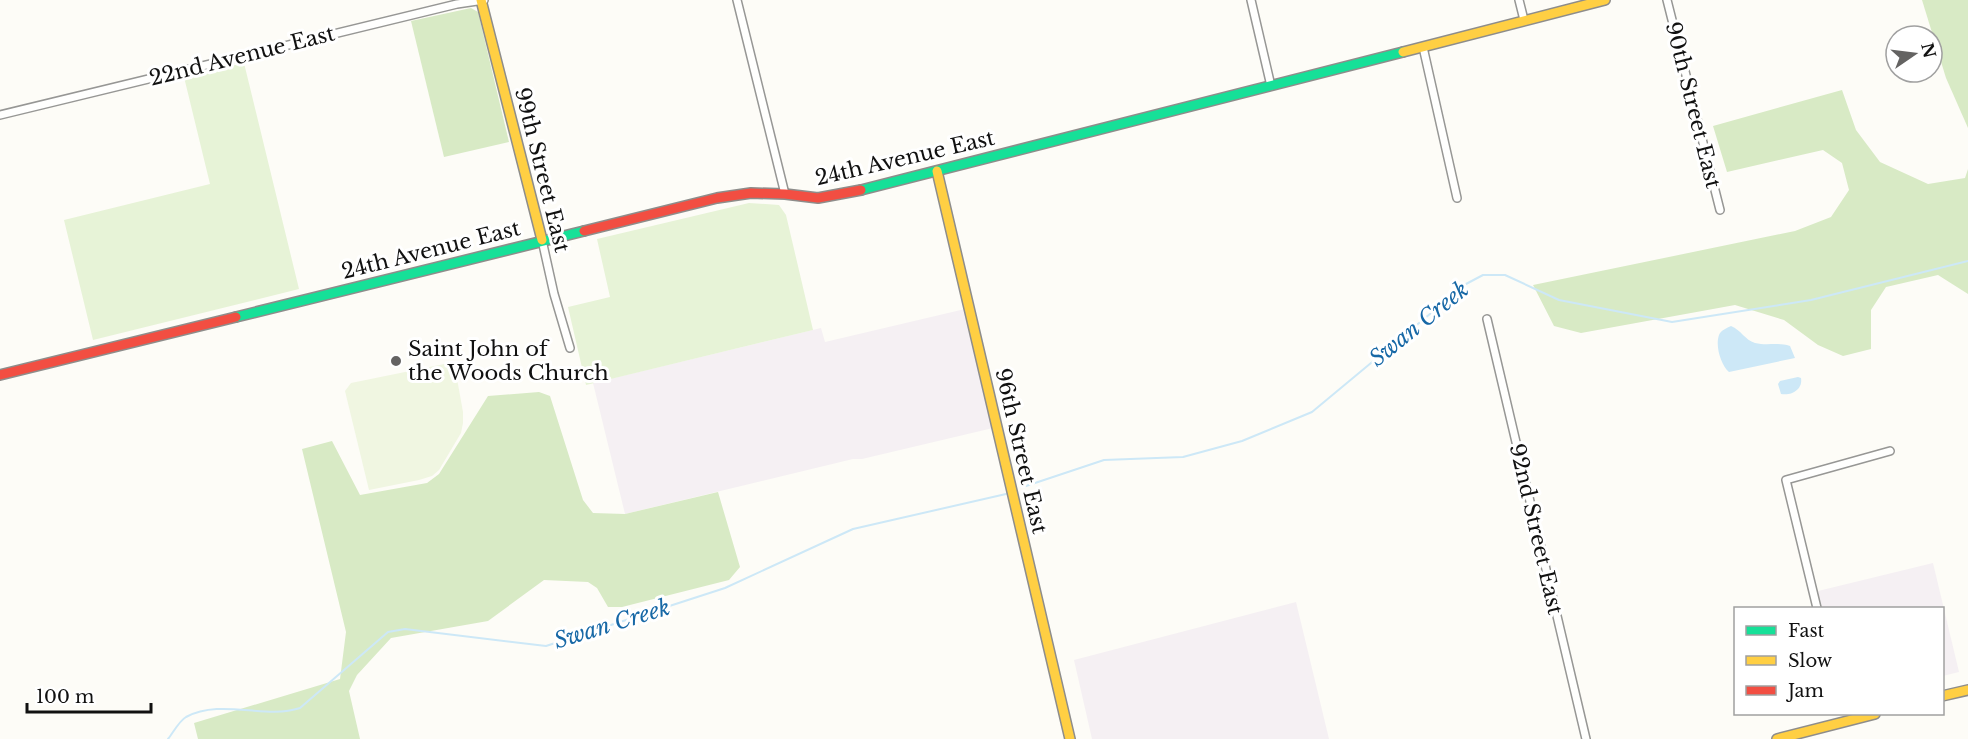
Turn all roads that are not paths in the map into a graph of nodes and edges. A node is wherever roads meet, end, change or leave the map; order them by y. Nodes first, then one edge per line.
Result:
1 (482, 0) edge
2 (737, 0) edge
3 (1251, 0) edge
4 (1519, 0) edge
5 (1605, 0) edge
6 (1667, 0) edge
7 (1524, 20) junction
8 (1423, 47) junction
9 (1271, 86) junction
10 (0, 115) edge
11 (938, 171) junction
12 (785, 194) junction
13 (1457, 198) dead end
14 (1720, 210) dead end
15 (542, 240) junction
16 (1486, 319) dead end
17 (570, 348) dead end
18 (0, 375) edge
19 (1890, 451) dead end
20 (1817, 607) edge
21 (1968, 690) edge
22 (1944, 696) edge
23 (1867, 715) edge
24 (1844, 718) edge
25 (1070, 739) edge
26 (1586, 739) edge
27 (1777, 739) edge

1 - 10 street, 22nd Avenue East
1 - 15 street, 99th Street East
2 - 12 street
3 - 9 street
4 - 7 street
5 - 7 street, 24th Avenue East
6 - 14 street, 90th Street East
7 - 8 street, 24th Avenue East
8 - 9 street, 24th Avenue East
8 - 13 street
9 - 11 street, 24th Avenue East
11 - 12 street, 24th Avenue East
11 - 25 street, 96th Street East
12 - 15 street, 24th Avenue East
15 - 17 street, 99th Street East
15 - 18 street, 24th Avenue East
16 - 26 street, 92nd Street East
19 - 20 street
21 - 22 street
23 - 24 street
24 - 27 street

